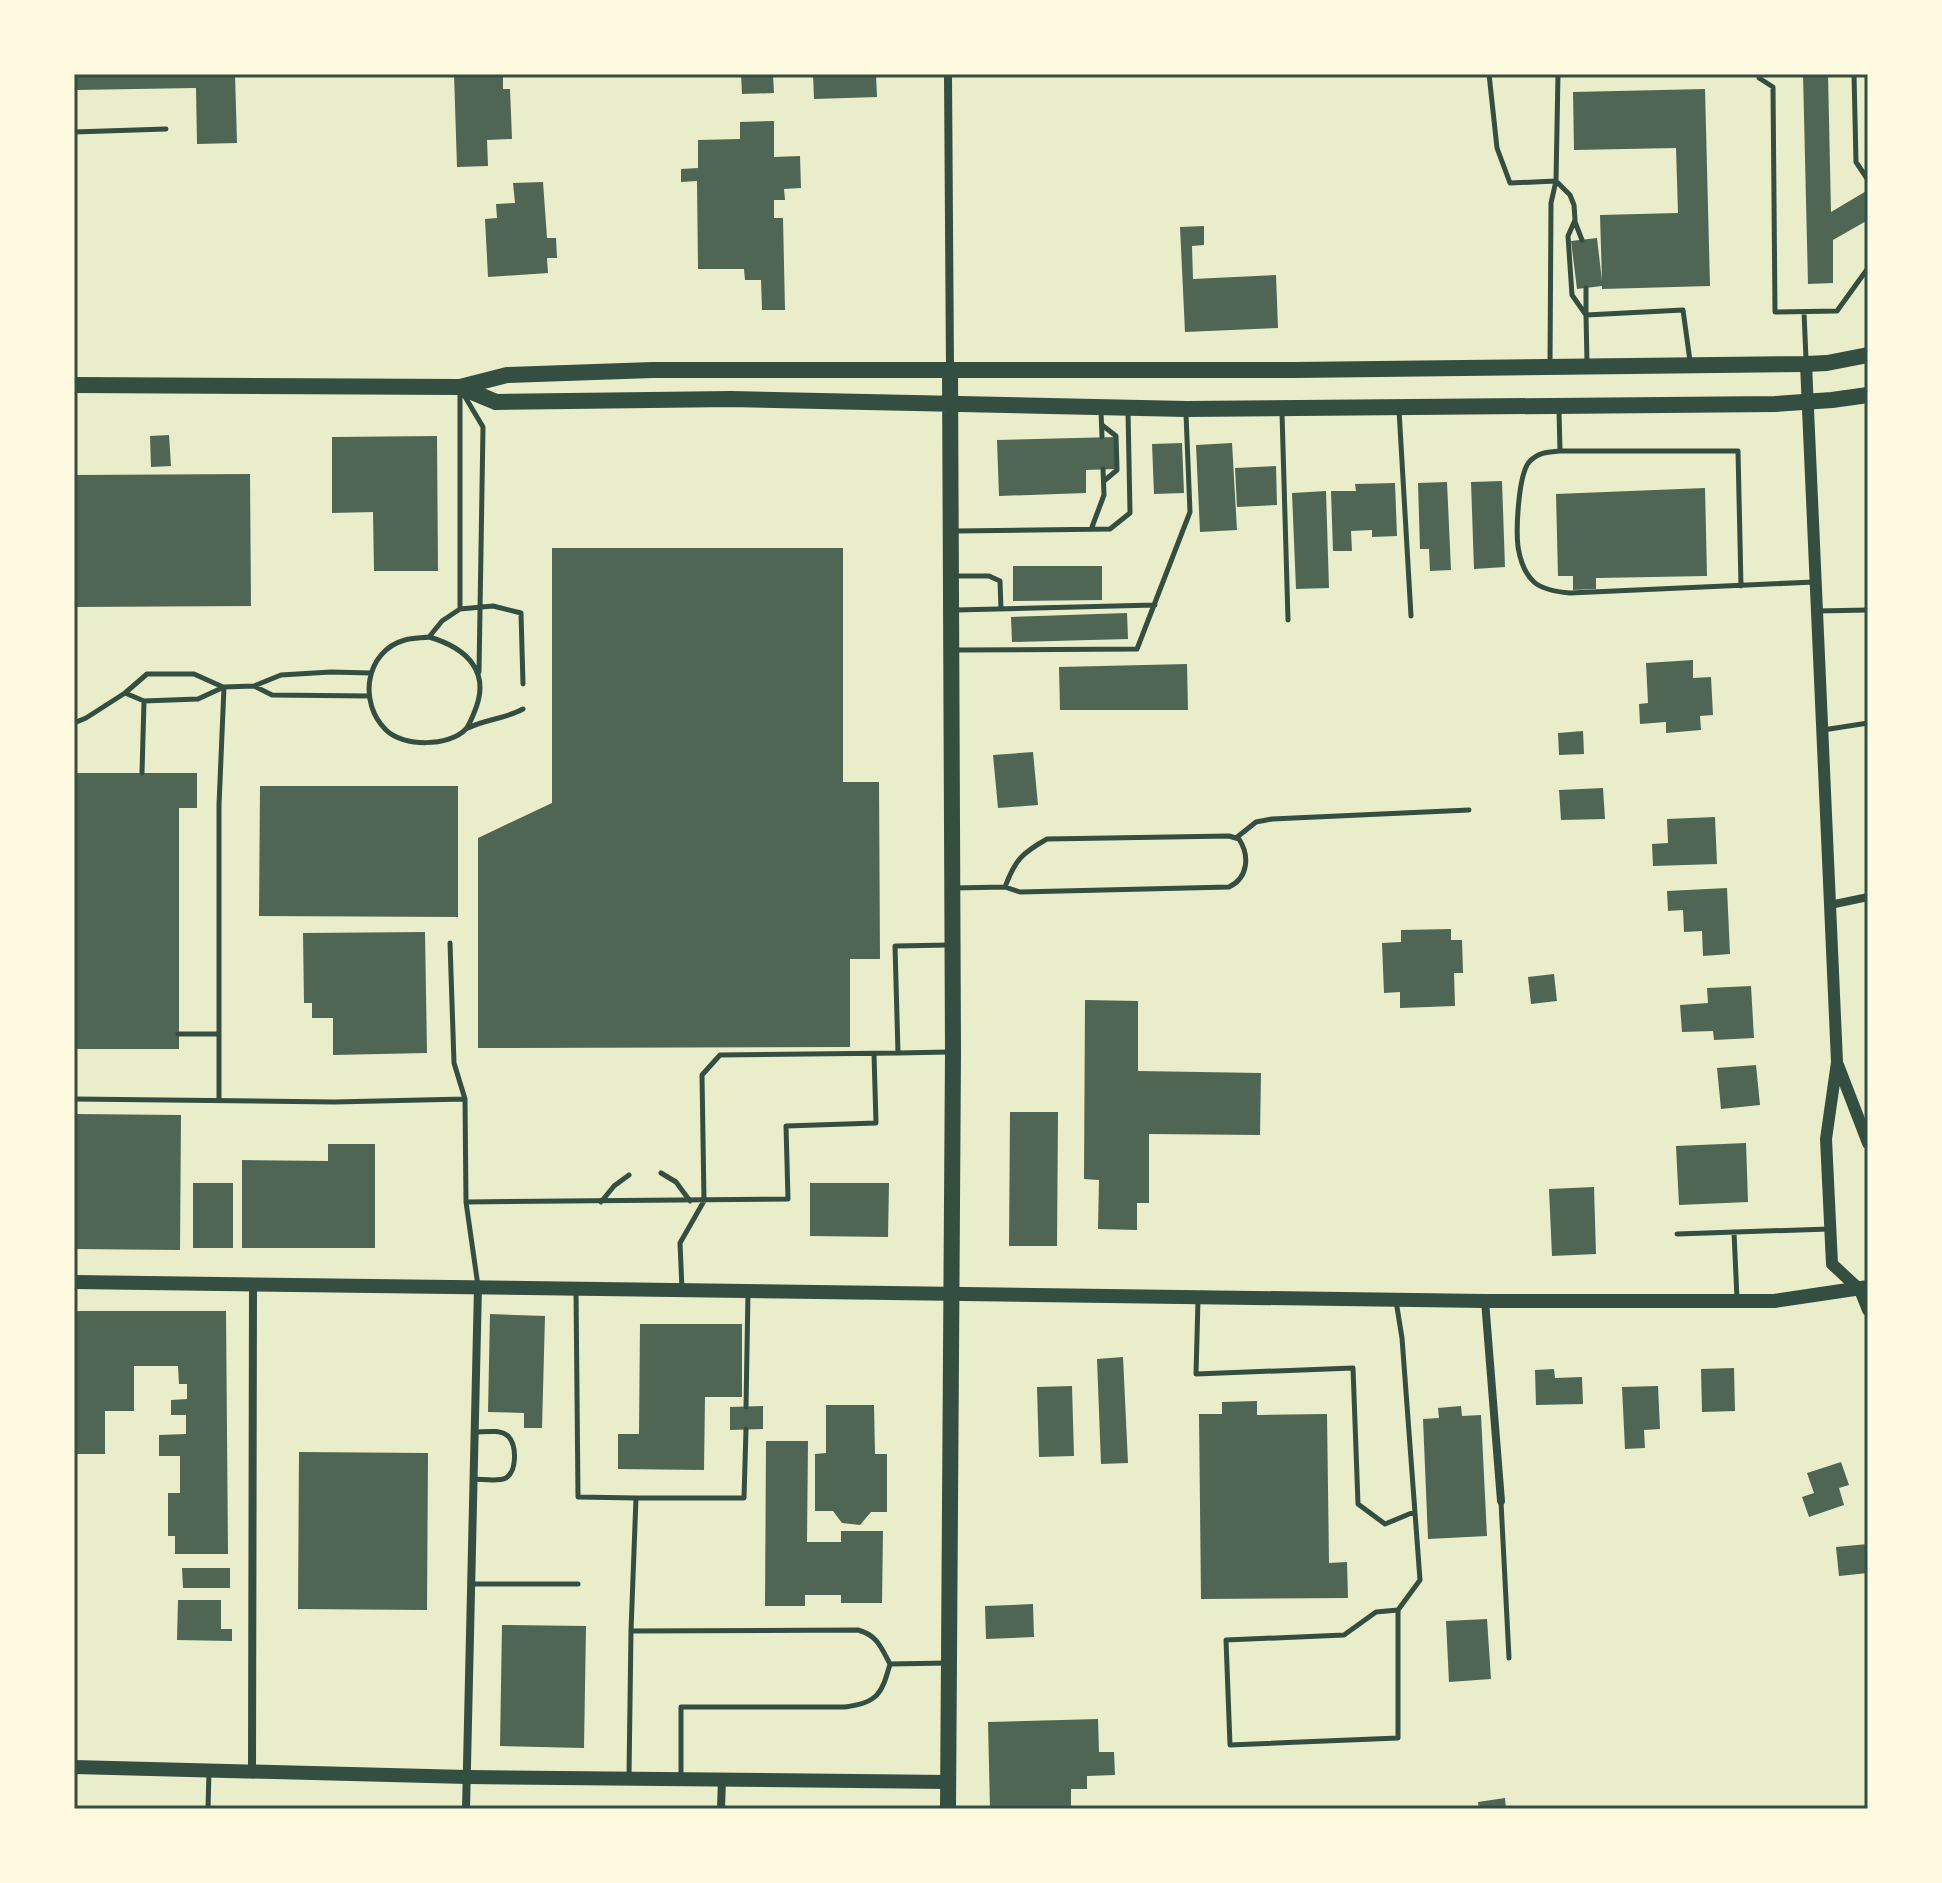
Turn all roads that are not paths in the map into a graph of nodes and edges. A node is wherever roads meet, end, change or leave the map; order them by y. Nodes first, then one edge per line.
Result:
1 (948, 74) edge
2 (1489, 74) edge
3 (1558, 74) edge
4 (1759, 74) edge
5 (1854, 74) edge
6 (166, 129) dead end
7 (74, 132) edge
8 (1868, 180) edge
9 (1556, 181) junction
10 (1575, 220) junction
11 (1582, 240) dead end
12 (1868, 268) edge
13 (1586, 288) dead end
14 (1804, 312) junction
15 (1586, 315) junction
16 (1868, 355) edge
17 (1806, 364) junction
18 (1691, 366) junction
19 (1550, 367) junction
20 (1587, 367) junction
21 (950, 370) junction
22 (74, 385) edge
23 (460, 387) junction
24 (1868, 395) edge
25 (1807, 402) junction
26 (950, 404) junction
27 (1559, 405) junction
28 (1101, 406) junction
29 (1128, 406) junction
30 (1399, 407) junction
31 (1281, 408) junction
32 (1186, 409) junction
33 (1102, 425) junction
34 (1102, 437) dead end
35 (1560, 451) junction
36 (1103, 469) dead end
37 (1104, 481) junction
38 (1092, 527) junction
39 (951, 531) junction
40 (951, 576) junction
41 (1815, 582) junction
42 (1741, 586) junction
43 (1155, 605) junction
44 (480, 608) junction
45 (460, 609) junction
46 (1001, 609) junction
47 (951, 610) junction
48 (1868, 610) edge
49 (1816, 611) junction
50 (1411, 616) dead end
51 (1288, 620) dead end
52 (429, 637) junction
53 (951, 650) junction
54 (371, 673) junction
55 (479, 673) junction
56 (523, 684) dead end
57 (254, 686) junction
58 (224, 687) junction
59 (125, 693) junction
60 (369, 696) junction
61 (144, 701) junction
62 (523, 709) dead end
63 (74, 723) edge
64 (1868, 723) edge
65 (467, 729) junction
66 (1822, 730) junction
67 (142, 773) dead end
68 (1469, 810) dead end
69 (1236, 838) junction
70 (1005, 887) junction
71 (952, 888) junction
72 (1868, 897) edge
73 (1830, 905) junction
74 (450, 943) dead end
75 (953, 945) junction
76 (178, 1034) dead end
77 (217, 1034) junction
78 (953, 1052) junction
79 (898, 1053) junction
80 (874, 1054) junction
81 (1837, 1062) junction
82 (74, 1099) edge
83 (465, 1099) junction
84 (219, 1100) junction
85 (1868, 1143) edge
86 (661, 1173) dead end
87 (629, 1175) dead end
88 (691, 1201) junction
89 (704, 1201) junction
90 (466, 1202) junction
91 (601, 1202) junction
92 (1830, 1229) junction
93 (1734, 1232) junction
94 (1677, 1234) dead end
95 (74, 1282) edge
96 (253, 1284) junction
97 (478, 1287) junction
98 (576, 1289) junction
99 (1864, 1289) edge
100 (682, 1290) junction
101 (748, 1291) junction
102 (953, 1291) junction
103 (1198, 1295) junction
104 (1396, 1300) junction
105 (1485, 1301) junction
106 (1737, 1301) junction
107 (1868, 1310) edge
108 (746, 1407) dead end
109 (746, 1429) dead end
110 (474, 1432) junction
111 (473, 1479) junction
112 (636, 1498) junction
113 (1501, 1501) joint
114 (1414, 1512) junction
115 (471, 1584) junction
116 (578, 1584) dead end
117 (1398, 1610) junction
118 (631, 1631) junction
119 (1509, 1658) dead end
120 (949, 1663) junction
121 (890, 1664) junction
122 (74, 1767) edge
123 (210, 1770) junction
124 (252, 1771) junction
125 (467, 1777) junction
126 (629, 1778) junction
127 (681, 1779) junction
128 (722, 1779) junction
129 (948, 1782) junction
130 (208, 1809) edge
131 (466, 1809) edge
132 (721, 1809) edge
133 (948, 1809) edge

1 - 21 street
2 - 9 lane
3 - 9 lane
4 - 14 lane
5 - 8 lane
6 - 7 lane
9 - 10 lane
9 - 19 lane
10 - 11 lane
10 - 15 lane
12 - 14 lane
13 - 15 lane
14 - 17 lane
15 - 18 lane
15 - 20 lane
16 - 17 main road
17 - 18 main road
17 - 25 street
18 - 20 main road
19 - 20 main road
19 - 21 main road
21 - 23 main road
21 - 26 main road
22 - 23 main road
23 - 26 main road
23 - 44 lane
23 - 45 lane
24 - 25 main road
25 - 27 main road
25 - 41 street
26 - 28 main road
26 - 39 main road
27 - 30 main road
27 - 35 lane
28 - 29 main road
28 - 33 lane
29 - 32 main road
29 - 38 lane
30 - 31 main road
30 - 50 lane
31 - 32 main road
31 - 51 lane
32 - 43 lane
33 - 34 lane
33 - 37 lane
35 - 42 lane
35 - 42 lane
36 - 37 lane
37 - 38 lane
38 - 39 lane
39 - 40 main road
40 - 46 lane
40 - 47 main road
41 - 42 lane
41 - 49 street
43 - 46 lane
43 - 53 lane
44 - 45 lane
44 - 55 lane
44 - 56 lane
45 - 52 lane
46 - 47 lane
47 - 53 main road
48 - 49 lane
49 - 66 street
52 - 54 lane
52 - 55 lane
53 - 71 main road
54 - 57 lane
54 - 60 lane
55 - 65 lane
57 - 58 lane
57 - 60 lane
58 - 59 lane
58 - 61 lane
58 - 77 lane
59 - 61 lane
59 - 63 lane
60 - 65 lane
61 - 67 lane
62 - 65 lane
64 - 66 lane
66 - 73 street
68 - 69 lane
69 - 70 lane
69 - 70 lane
70 - 71 lane
71 - 75 main road
72 - 73 street
73 - 81 street
74 - 83 lane
75 - 78 main road
75 - 79 lane
76 - 77 lane
77 - 84 lane
78 - 79 lane
78 - 102 main road
79 - 80 lane
80 - 89 lane
80 - 89 lane
81 - 85 street
81 - 92 street
82 - 84 lane
83 - 84 lane
83 - 90 lane
86 - 88 lane
87 - 91 lane
88 - 89 lane
88 - 91 lane
89 - 100 lane
90 - 91 lane
90 - 97 lane
92 - 93 lane
92 - 99 street
93 - 94 lane
93 - 106 lane
95 - 96 main road
96 - 97 main road
96 - 124 street
97 - 98 main road
97 - 110 street
98 - 100 main road
98 - 112 lane
99 - 106 main road
99 - 107 street
100 - 101 main road
101 - 102 main road
101 - 108 lane
102 - 103 main road
102 - 120 main road
103 - 104 main road
103 - 114 lane
104 - 105 main road
104 - 114 lane
105 - 106 main road
105 - 113 street
109 - 112 lane
110 - 111 street
110 - 111 lane
111 - 115 street
112 - 118 lane
113 - 119 lane
114 - 117 lane
115 - 116 lane
115 - 125 street
117 - 117 lane
118 - 121 lane
118 - 126 lane
120 - 121 lane
120 - 129 main road
121 - 127 lane
122 - 123 main road
123 - 124 main road
123 - 130 lane
124 - 125 main road
125 - 126 main road
125 - 131 street
126 - 127 main road
127 - 128 main road
128 - 129 main road
128 - 132 street
129 - 133 main road

